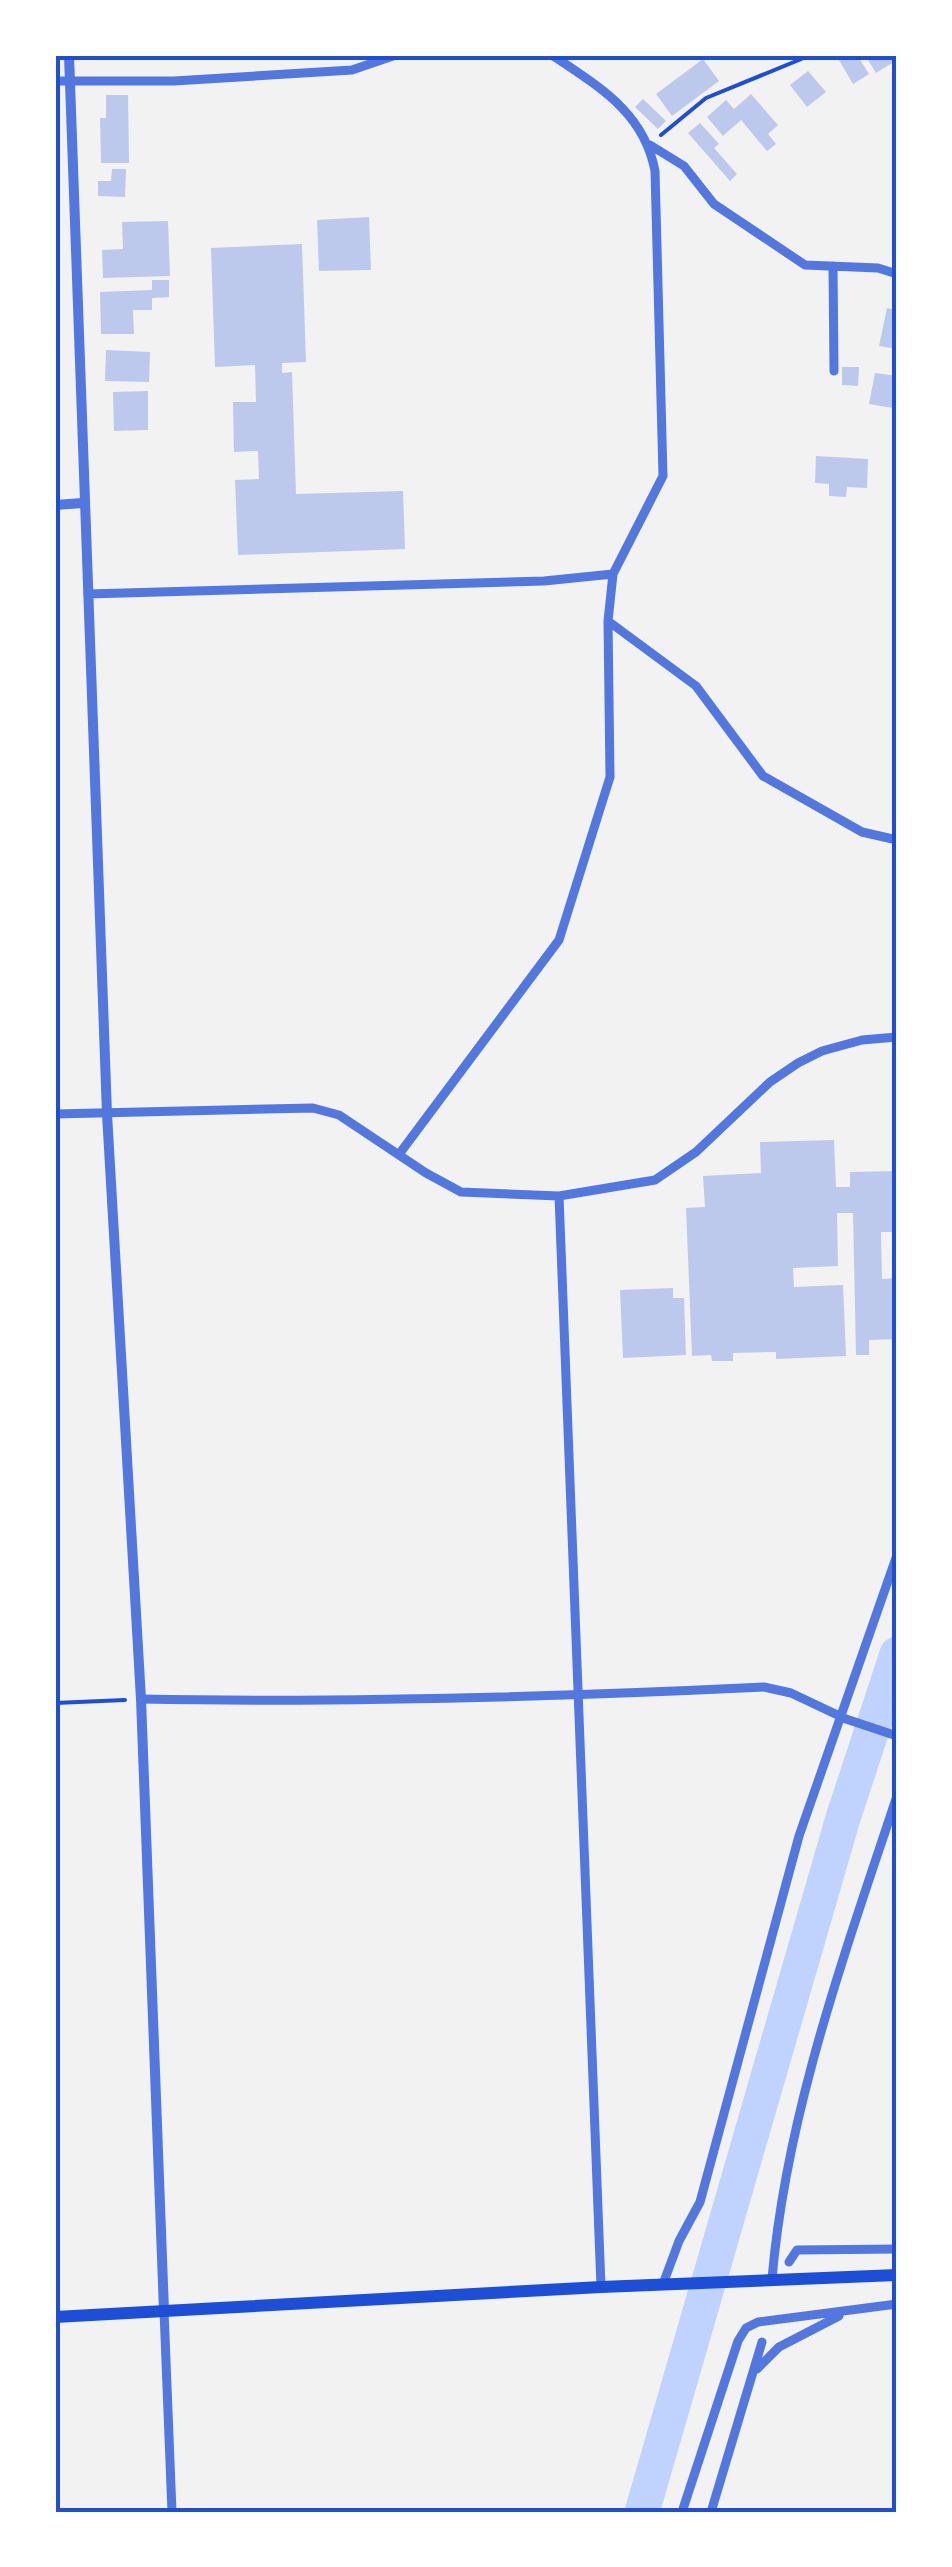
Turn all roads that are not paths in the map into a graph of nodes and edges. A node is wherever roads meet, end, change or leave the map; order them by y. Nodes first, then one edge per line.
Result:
1 (69, 55) edge
2 (396, 55) edge
3 (552, 55) edge
4 (70, 80) junction
5 (55, 81) edge
6 (650, 144) junction
7 (833, 266) junction
8 (897, 274) edge
9 (834, 370) dead end
10 (83, 503) junction
11 (55, 505) edge
12 (613, 574) junction
13 (88, 594) junction
14 (608, 621) junction
15 (897, 840) edge
16 (897, 1037) edge
17 (55, 1114) edge
18 (108, 1114) junction
19 (400, 1153) junction
20 (560, 1196) junction
21 (897, 1555) edge
22 (580, 1696) junction
23 (141, 1699) junction
24 (844, 1718) junction
25 (897, 1736) edge
26 (897, 1796) edge
27 (897, 2249) edge
28 (789, 2262) dead end
29 (897, 2275) edge
30 (772, 2279) junction
31 (663, 2284) junction
32 (601, 2286) junction
33 (897, 2304) edge
34 (851, 2310) junction
35 (164, 2311) junction
36 (55, 2317) edge
37 (762, 2342) dead end
38 (752, 2376) junction
39 (172, 2512) edge
40 (682, 2512) edge
41 (711, 2512) edge

1 - 4 street
2 - 4 street
3 - 6 street
4 - 5 street
4 - 10 street
6 - 7 street
6 - 12 street
7 - 8 street
7 - 9 street
10 - 11 street
10 - 13 street
12 - 13 street
12 - 14 street
13 - 18 street
14 - 15 street
14 - 19 street
16 - 20 street
17 - 18 street
18 - 19 street
18 - 23 street
19 - 20 street
20 - 22 street
21 - 24 street
22 - 23 street
22 - 24 street
22 - 32 street
23 - 35 street
24 - 25 street
24 - 31 street
26 - 30 street
27 - 28 street
29 - 30 main road
30 - 31 main road
31 - 32 main road
32 - 35 main road
33 - 34 street
34 - 38 street
34 - 40 street
35 - 36 main road
35 - 39 street
37 - 38 street
38 - 41 street

